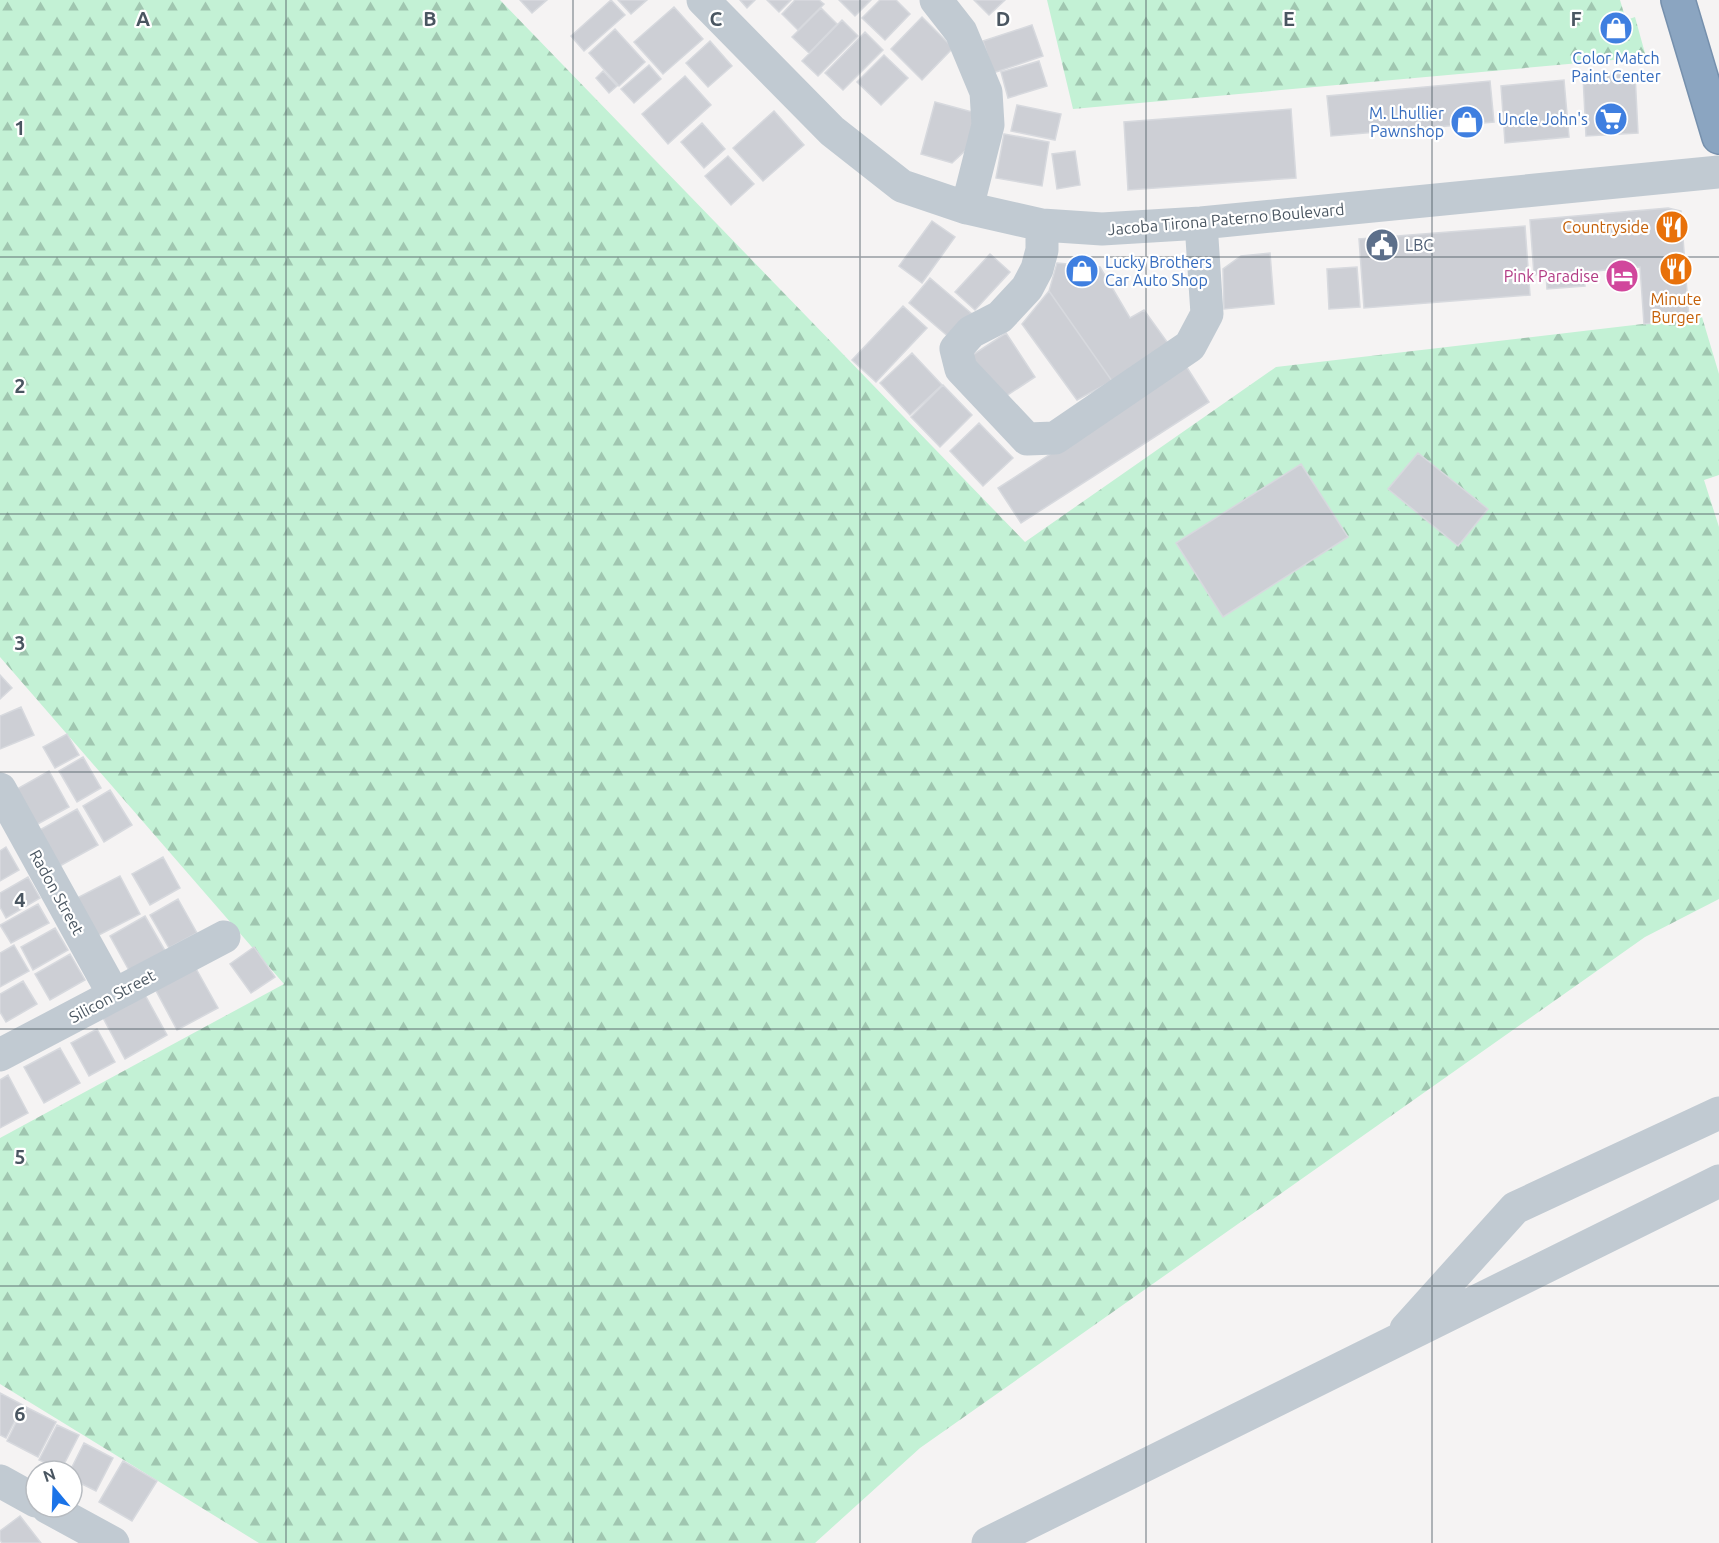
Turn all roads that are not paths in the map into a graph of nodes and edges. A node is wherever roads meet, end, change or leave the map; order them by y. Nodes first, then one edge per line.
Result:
1 (703, 0) edge
2 (936, 0) edge
3 (1678, 0) edge
4 (1719, 137) edge
5 (1719, 172) edge
6 (967, 208) junction
7 (1201, 223) junction
8 (1042, 225) junction
9 (0, 789) edge
10 (224, 937) dead end
11 (114, 995) junction
12 (0, 1055) edge
13 (1719, 1113) edge
14 (1719, 1181) edge
15 (1394, 1342) junction
16 (69, 1519) edge
17 (113, 1543) edge
18 (988, 1543) edge

1 - 6 street, Jacoba Tirona Paterno Boulevard
2 - 6 street
3 - 4 highway
5 - 7 street, Jacoba Tirona Paterno Boulevard
6 - 8 street, Jacoba Tirona Paterno Boulevard
7 - 8 street, Jacoba Tirona Paterno Boulevard
7 - 8 street
9 - 11 street, Radon Street
10 - 11 street, Silicon Street
11 - 12 street, Silicon Street
13 - 15 street
14 - 15 street
15 - 18 street
16 - 17 street

